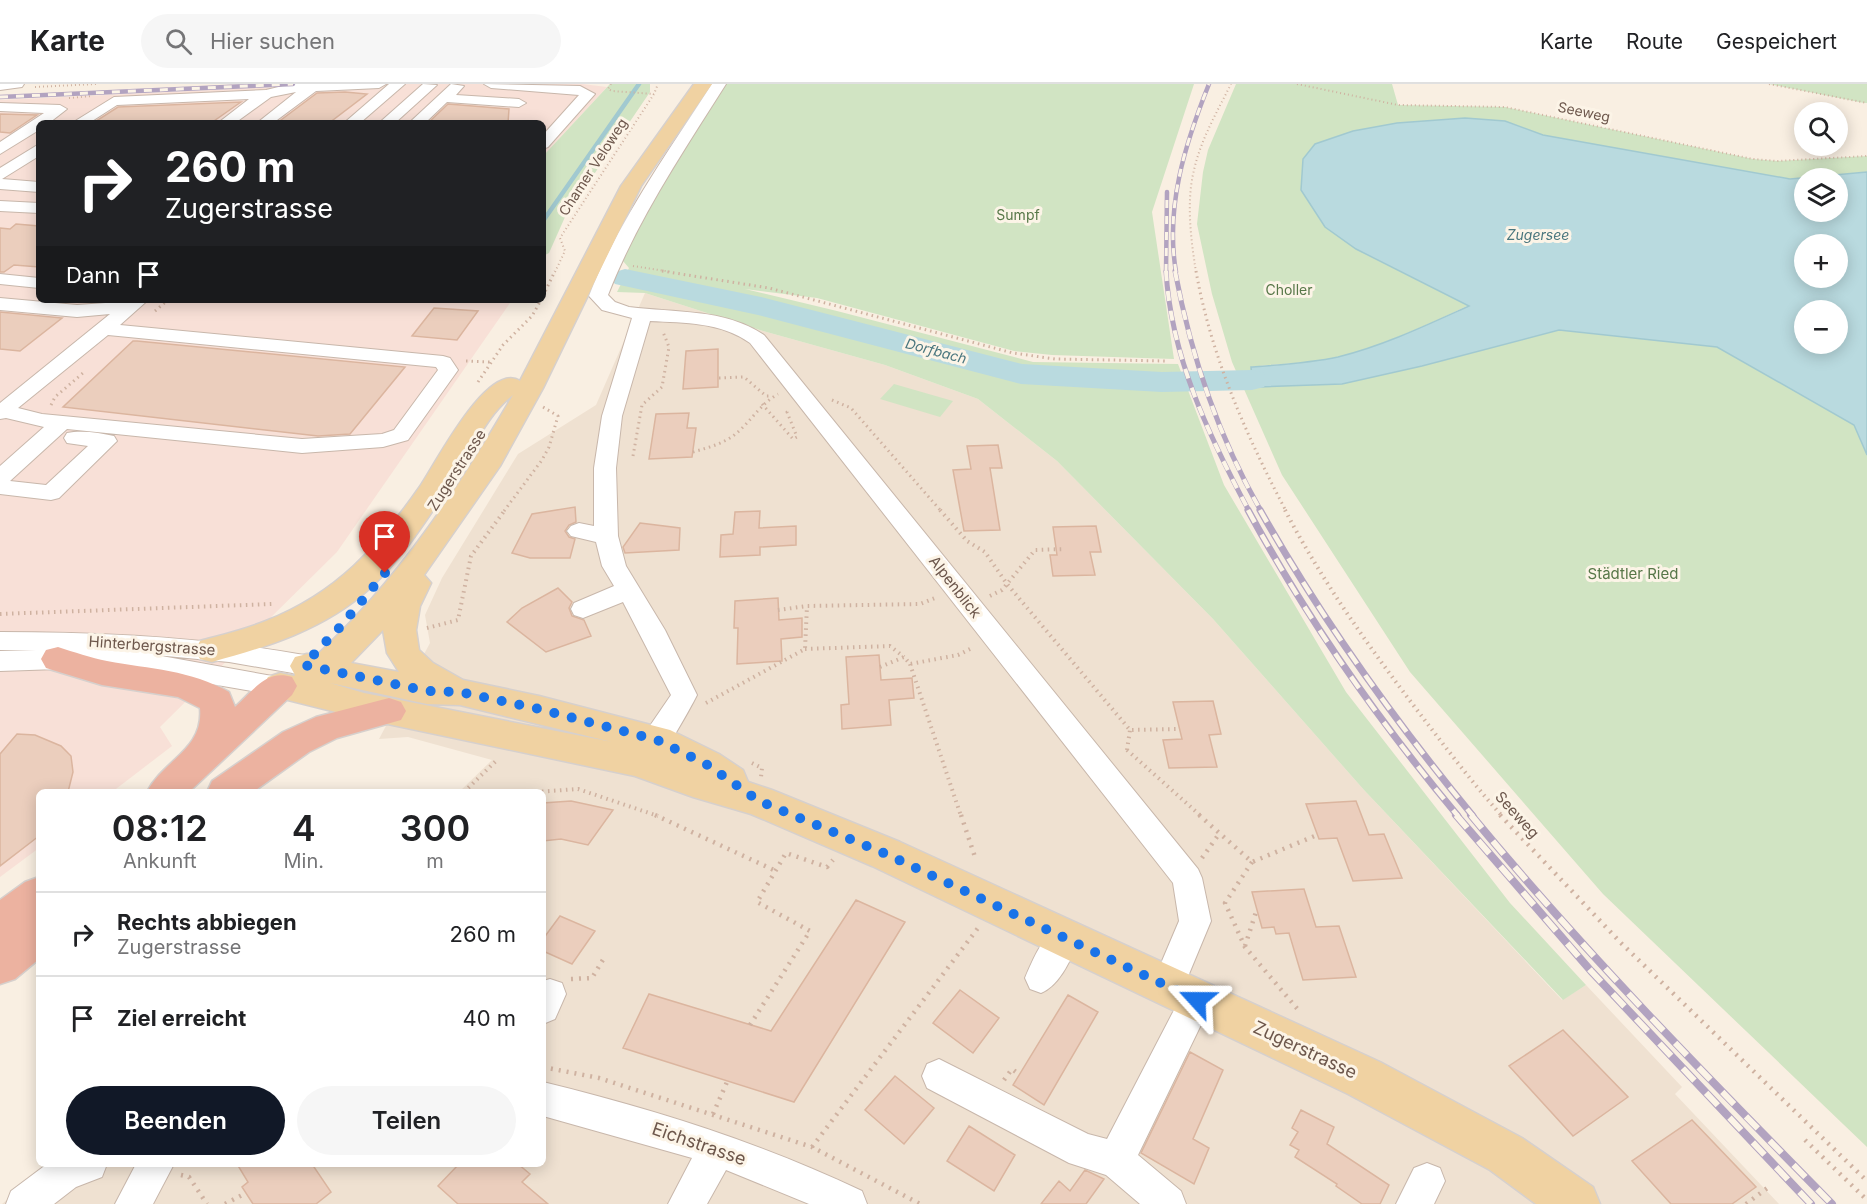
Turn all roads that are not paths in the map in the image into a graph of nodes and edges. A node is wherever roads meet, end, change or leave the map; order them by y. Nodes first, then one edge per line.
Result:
1 (17, 84) edge
2 (379, 84) edge
3 (398, 84) edge
4 (460, 84) edge
5 (491, 84) edge
6 (687, 84) edge
7 (703, 84) edge
8 (718, 84) edge
9 (430, 85) edge
10 (0, 86) edge
11 (312, 87) junction
12 (266, 94) junction
13 (444, 98) junction
14 (532, 104) dead end
15 (555, 106) dead end
16 (0, 107) edge
17 (576, 107) junction
18 (43, 120) edge
19 (84, 120) edge
20 (229, 120) edge
21 (268, 120) edge
22 (355, 120) edge
23 (389, 120) edge
24 (419, 120) edge
25 (36, 125) edge
26 (0, 138) edge
27 (16, 138) junction
28 (546, 140) edge
29 (0, 149) edge
30 (36, 151) edge
31 (0, 174) edge
32 (0, 184) edge
33 (36, 187) edge
34 (0, 206) edge
35 (36, 208) edge
36 (0, 279) edge
37 (36, 283) edge
38 (124, 303) edge
39 (129, 303) edge
40 (0, 304) edge
41 (649, 314) junction
42 (105, 328) junction
43 (510, 385) junction
44 (1, 414) edge
45 (54, 422) junction
46 (486, 466) junction
47 (0, 478) edge
48 (0, 487) edge
49 (579, 531) dead end
50 (606, 536) junction
51 (628, 590) junction
52 (583, 609) dead end
53 (0, 641) edge
54 (212, 650) junction
55 (58, 659) junction
56 (0, 661) edge
57 (302, 678) junction
58 (460, 692) junction
59 (389, 711) junction
60 (648, 751) junction
61 (200, 777) edge
62 (172, 789) edge
63 (229, 789) edge
64 (36, 896) edge
65 (0, 924) edge
66 (1065, 937) junction
67 (36, 938) edge
68 (0, 965) edge
69 (1041, 978) dead end
70 (1182, 994) junction
71 (939, 1076) dead end
72 (546, 1100) edge
73 (718, 1149) junction
74 (1116, 1160) junction
75 (82, 1167) edge
76 (151, 1167) edge
77 (24, 1204) edge
78 (133, 1204) edge
79 (686, 1204) edge
80 (849, 1204) edge
81 (1168, 1204) edge
82 (1576, 1204) edge

1 - 10 street
2 - 11 street
3 - 22 street
4 - 13 street
5 - 17 street
6 - 43 main road, Zugerstrasse
7 - 46 main road, Zugerstrasse
8 - 41 street, Alpenblick
9 - 23 street
11 - 12 street
11 - 21 street
12 - 19 street
12 - 20 street
13 - 14 street
13 - 24 street
15 - 17 street
16 - 18 street
17 - 28 street
25 - 27 street
26 - 27 street
27 - 29 street
30 - 31 street
32 - 33 street
34 - 35 street
36 - 37 street
38 - 40 street
39 - 42 street
41 - 50 street
41 - 70 street, Alpenblick
42 - 44 street
42 - 45 street
43 - 54 main road
43 - 57 main road, Zugerstrasse
44 - 45 street
45 - 47 street
45 - 48 street
46 - 57 main road, Zugerstrasse
46 - 58 main road
49 - 50 street
50 - 51 street
51 - 52 street
51 - 60 street
53 - 54 street, Hinterbergstrasse
54 - 57 street, Hinterbergstrasse
55 - 56 street, Hinterbergstrasse
55 - 57 street, Hinterbergstrasse
55 - 61 highway
57 - 58 main road, Zugerstrasse
57 - 59 main road, Zugerstrasse
57 - 61 highway
58 - 60 main road, Zugerstrasse
59 - 60 main road, Zugerstrasse
59 - 63 highway
60 - 66 main road, Zugerstrasse
61 - 62 highway
64 - 65 highway
66 - 69 street
66 - 70 main road, Zugerstrasse
67 - 68 highway
70 - 74 street, Alpenblick
70 - 82 main road, Zugerstrasse
71 - 74 street
72 - 73 street, Eichstrasse
73 - 79 street
73 - 80 street, Eichstrasse
74 - 81 street
75 - 77 street
76 - 78 street

